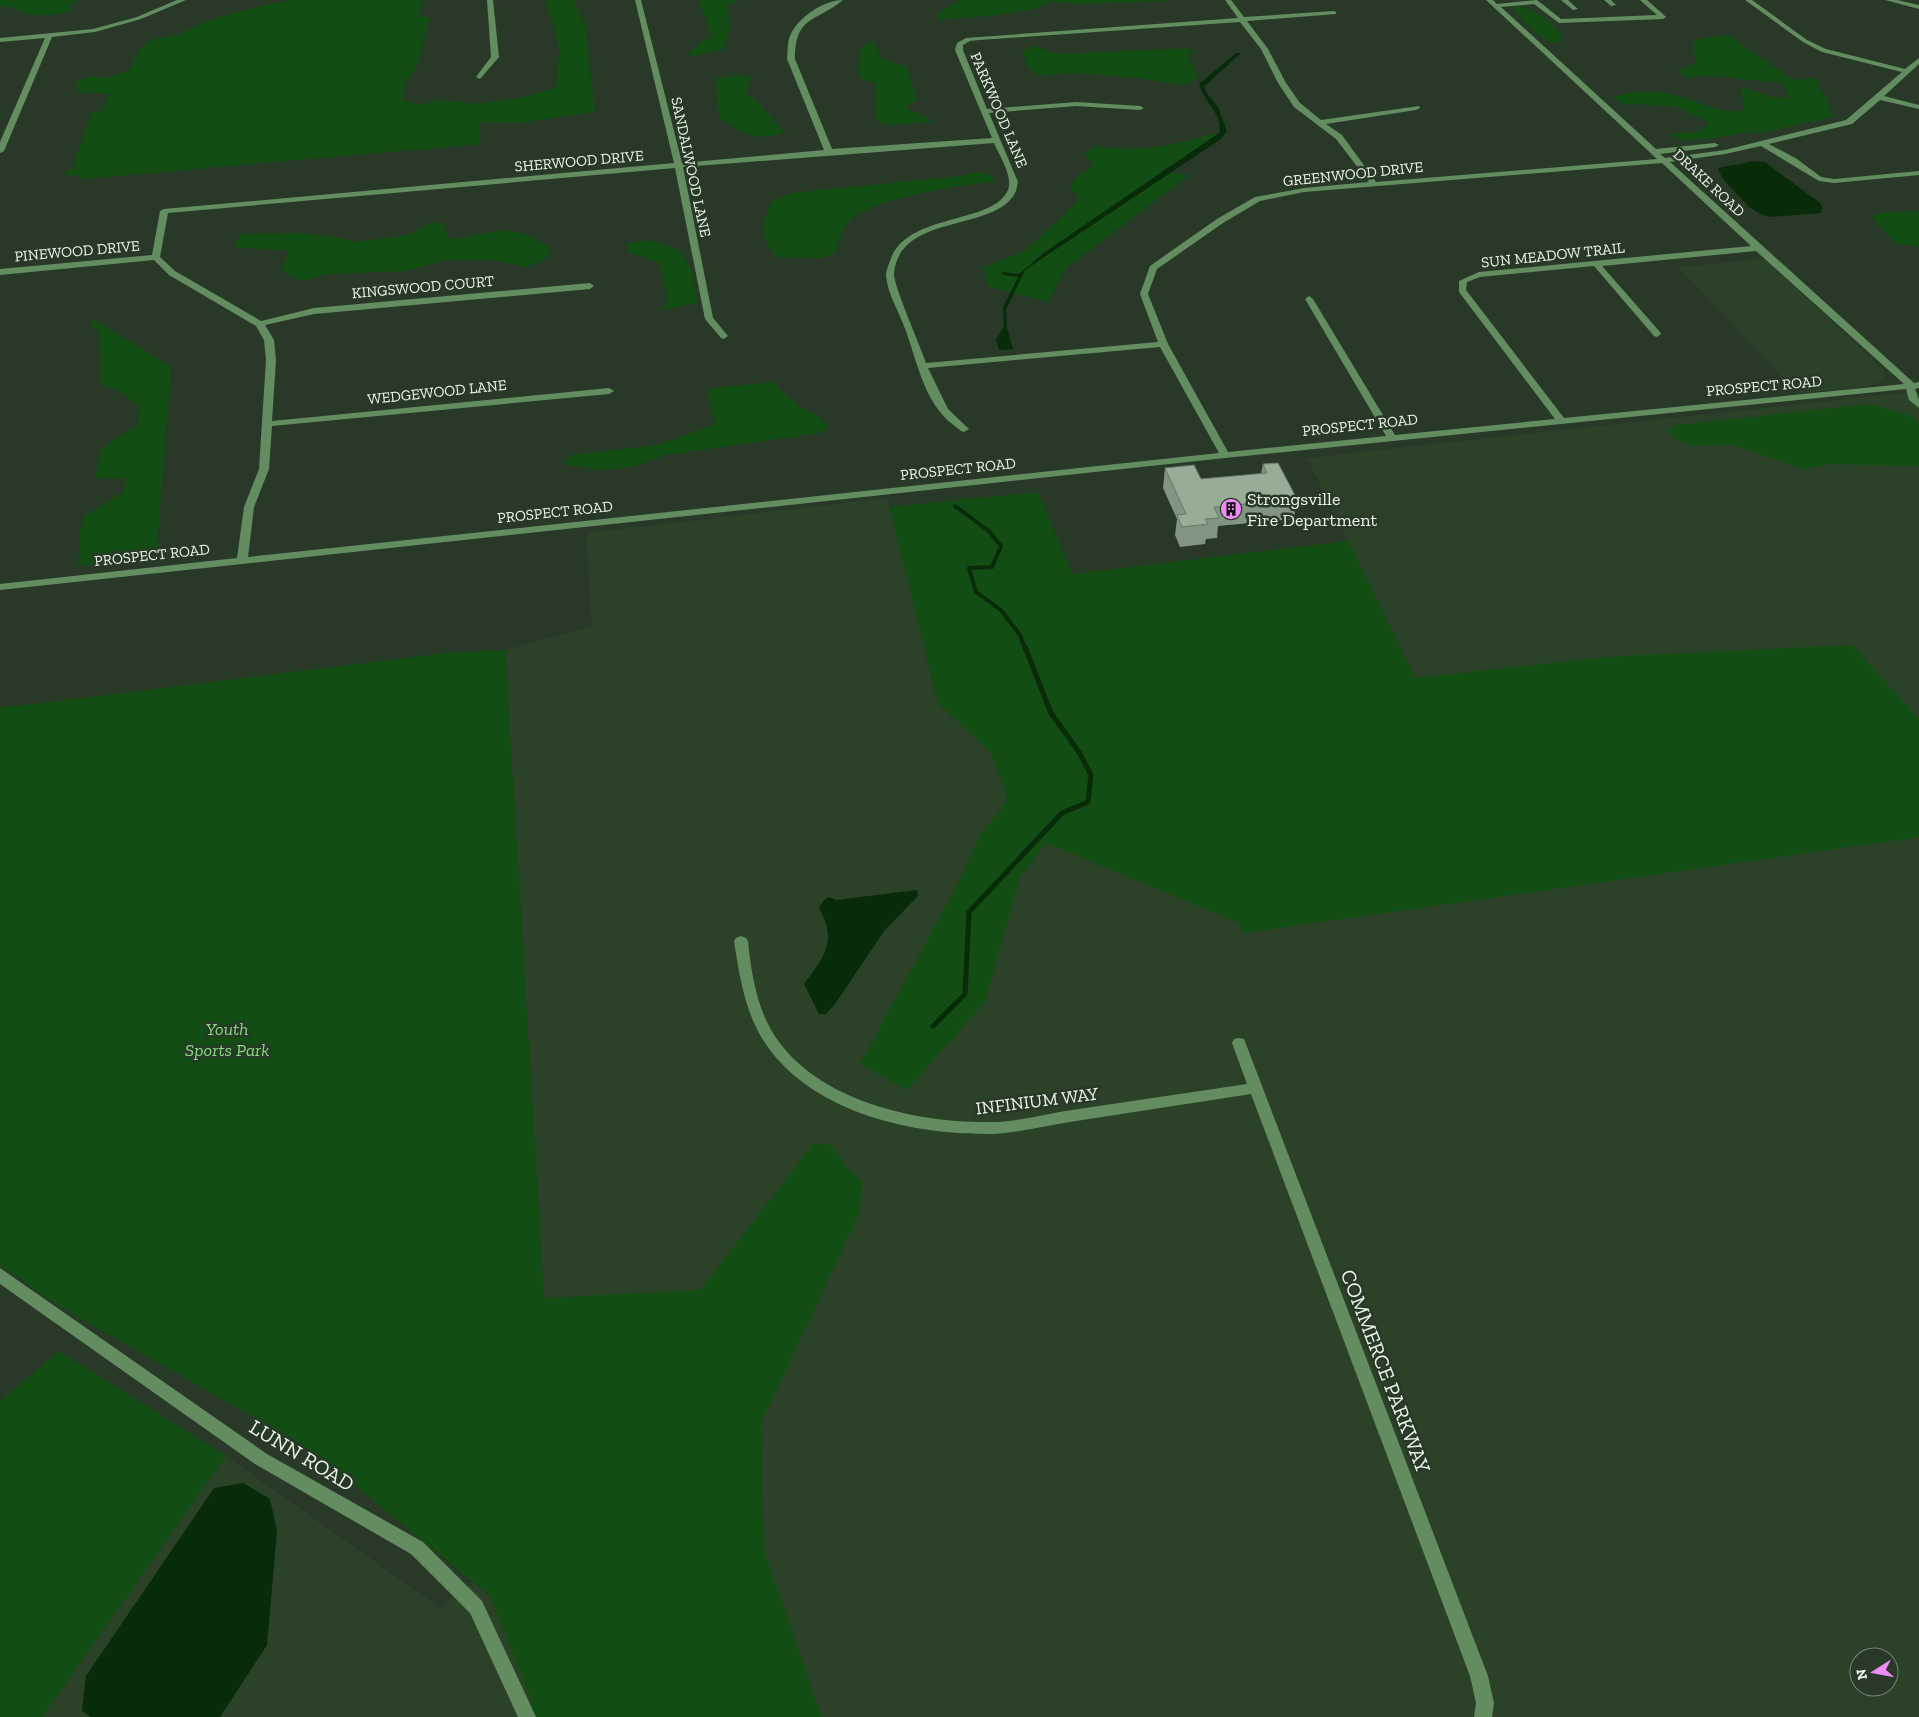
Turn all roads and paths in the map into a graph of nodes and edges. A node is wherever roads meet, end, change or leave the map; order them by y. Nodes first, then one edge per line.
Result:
1 (182, 0) edge
2 (490, 0) edge
3 (638, 0) edge
4 (840, 0) edge
5 (1228, 0) edge
6 (1564, 0) edge
7 (1643, 0) edge
8 (1748, 0) edge
9 (1888, 0) edge
10 (1534, 1) edge
11 (1492, 3) edge
12 (1919, 7) edge
13 (1575, 9) dead end
14 (1334, 13) dead end
15 (1242, 19) junction
16 (49, 36) junction
17 (0, 40) edge
18 (1919, 60) edge
19 (1906, 71) junction
20 (480, 77) dead end
21 (1879, 97) junction
22 (1919, 107) edge
23 (1140, 108) dead end
24 (1416, 108) dead end
25 (985, 111) junction
26 (1321, 122) junction
27 (997, 140) junction
28 (1760, 142) junction
29 (0, 151) edge
30 (829, 152) junction
31 (1653, 152) junction
32 (1663, 161) junction
33 (679, 166) junction
34 (1919, 173) edge
35 (1374, 184) junction
36 (1758, 248) junction
37 (156, 258) junction
38 (1596, 264) junction
39 (0, 272) edge
40 (590, 286) dead end
41 (1309, 299) dead end
42 (260, 324) junction
43 (1657, 334) dead end
44 (724, 336) dead end
45 (1163, 344) junction
46 (923, 366) junction
47 (1916, 387) edge
48 (609, 390) dead end
49 (1919, 405) edge
50 (1560, 419) junction
51 (267, 424) junction
52 (964, 429) dead end
53 (1391, 437) junction
54 (1224, 455) junction
55 (242, 560) junction
56 (0, 587) edge
57 (741, 941) dead end
58 (1239, 1043) dead end
59 (1256, 1088) junction
60 (0, 1275) edge
61 (527, 1717) edge
62 (1483, 1717) edge

1 - 16 street
2 - 20 street
3 - 33 street, SANDALWOOD LANE
4 - 30 street
5 - 15 street
6 - 13 street
7 - 10 street
8 - 19 street
9 - 12 street
10 - 11 street
11 - 31 street, DRAKE ROAD
14 - 15 street, PARKWOOD LANE
15 - 25 street, PARKWOOD LANE
15 - 26 street
16 - 17 street
16 - 29 street
18 - 19 street
19 - 21 street
21 - 22 street
21 - 28 street
23 - 25 street
24 - 26 street
25 - 27 street, PARKWOOD LANE
26 - 35 street
27 - 30 street, SHERWOOD DRIVE
27 - 46 street, PARKWOOD LANE
28 - 31 street
28 - 32 street, GREENWOOD DRIVE
28 - 34 street
30 - 33 street, SHERWOOD DRIVE
31 - 32 street, DRAKE ROAD
32 - 35 street, GREENWOOD DRIVE
32 - 36 street, DRAKE ROAD
33 - 37 street, SHERWOOD DRIVE
33 - 44 street, SANDALWOOD LANE
35 - 45 street, GREENWOOD DRIVE
36 - 38 street, SUN MEADOW TRAIL
36 - 47 street, DRAKE ROAD
37 - 39 street, PINEWOOD DRIVE
37 - 42 street
38 - 43 street
38 - 50 street, SUN MEADOW TRAIL
40 - 42 street, KINGSWOOD COURT
41 - 53 street
42 - 51 street
45 - 46 street
45 - 54 street, GREENWOOD DRIVE
46 - 52 street, PARKWOOD LANE
47 - 49 street, DRAKE ROAD
47 - 50 street, PROSPECT ROAD
48 - 51 street, WEDGEWOOD LANE
50 - 53 street, PROSPECT ROAD
51 - 55 street
53 - 54 street, PROSPECT ROAD
54 - 55 street, PROSPECT ROAD
55 - 56 street, PROSPECT ROAD
57 - 59 street, INFINIUM WAY
58 - 59 street, COMMERCE PARKWAY
59 - 62 street, COMMERCE PARKWAY
60 - 61 street, LUNN ROAD

